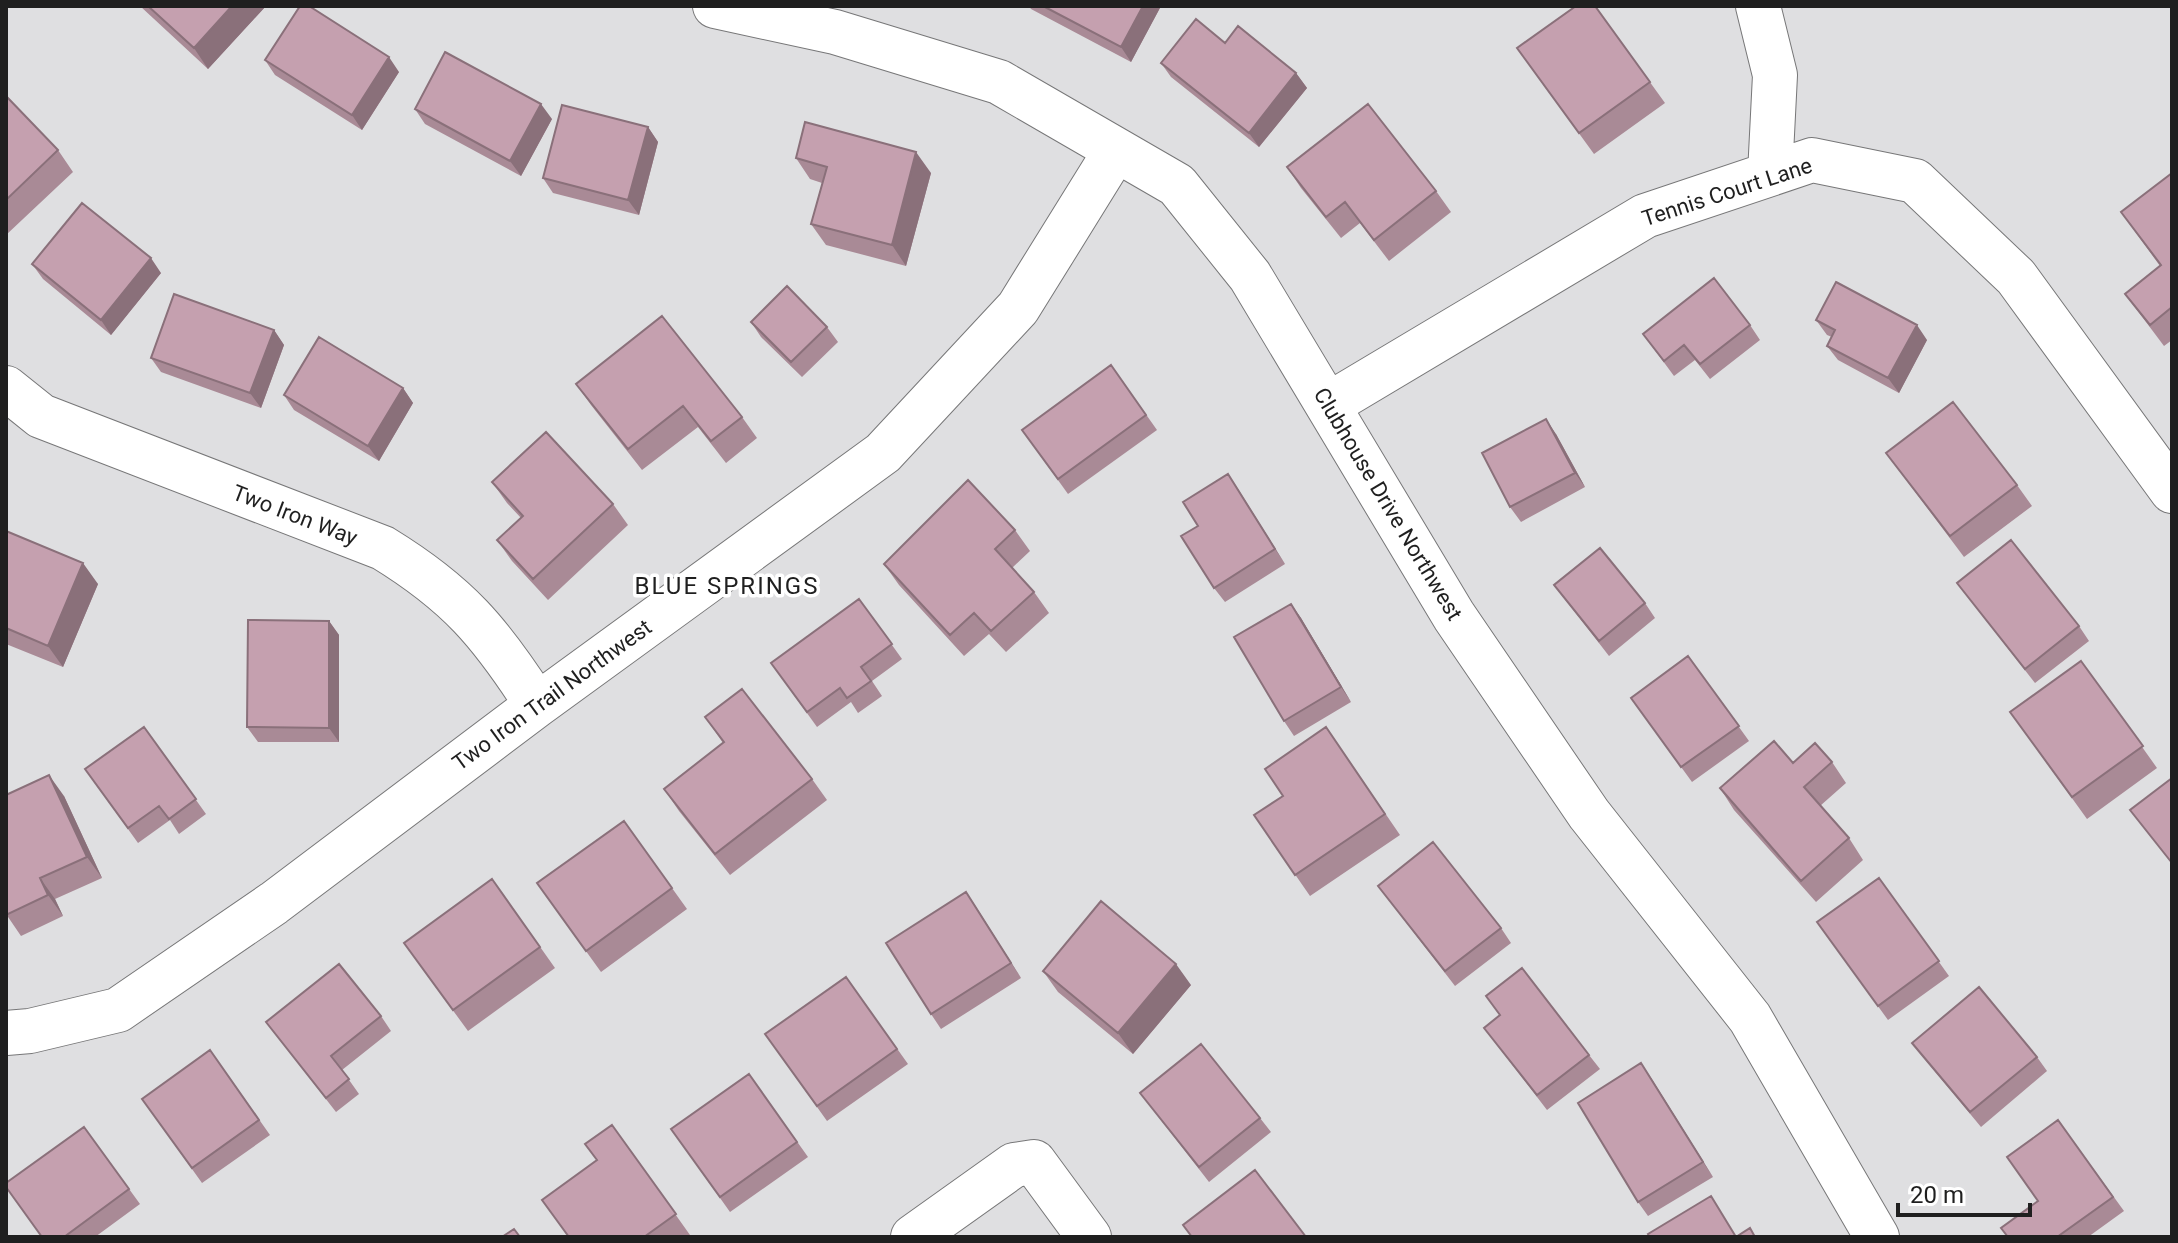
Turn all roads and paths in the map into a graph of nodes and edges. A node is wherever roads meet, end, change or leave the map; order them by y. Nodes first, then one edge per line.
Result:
1 (715, 6) edge
2 (1758, 6) edge
3 (1116, 150) junction
4 (1770, 174) junction
5 (6, 388) edge
6 (1328, 405) junction
7 (2172, 491) edge
8 (537, 705) junction
9 (6, 1033) edge
10 (913, 1237) edge
11 (1089, 1237) edge
12 (1877, 1237) edge

1 - 3 street, Clubhouse Drive Northwest
2 - 4 street
3 - 6 street, Clubhouse Drive Northwest
3 - 8 street, Two Iron Trail Northwest
4 - 6 street, Tennis Court Lane
4 - 7 street, Tennis Court Lane
5 - 8 street, Two Iron Way
6 - 12 street, Clubhouse Drive Northwest
8 - 9 street, Two Iron Trail Northwest
10 - 11 street

